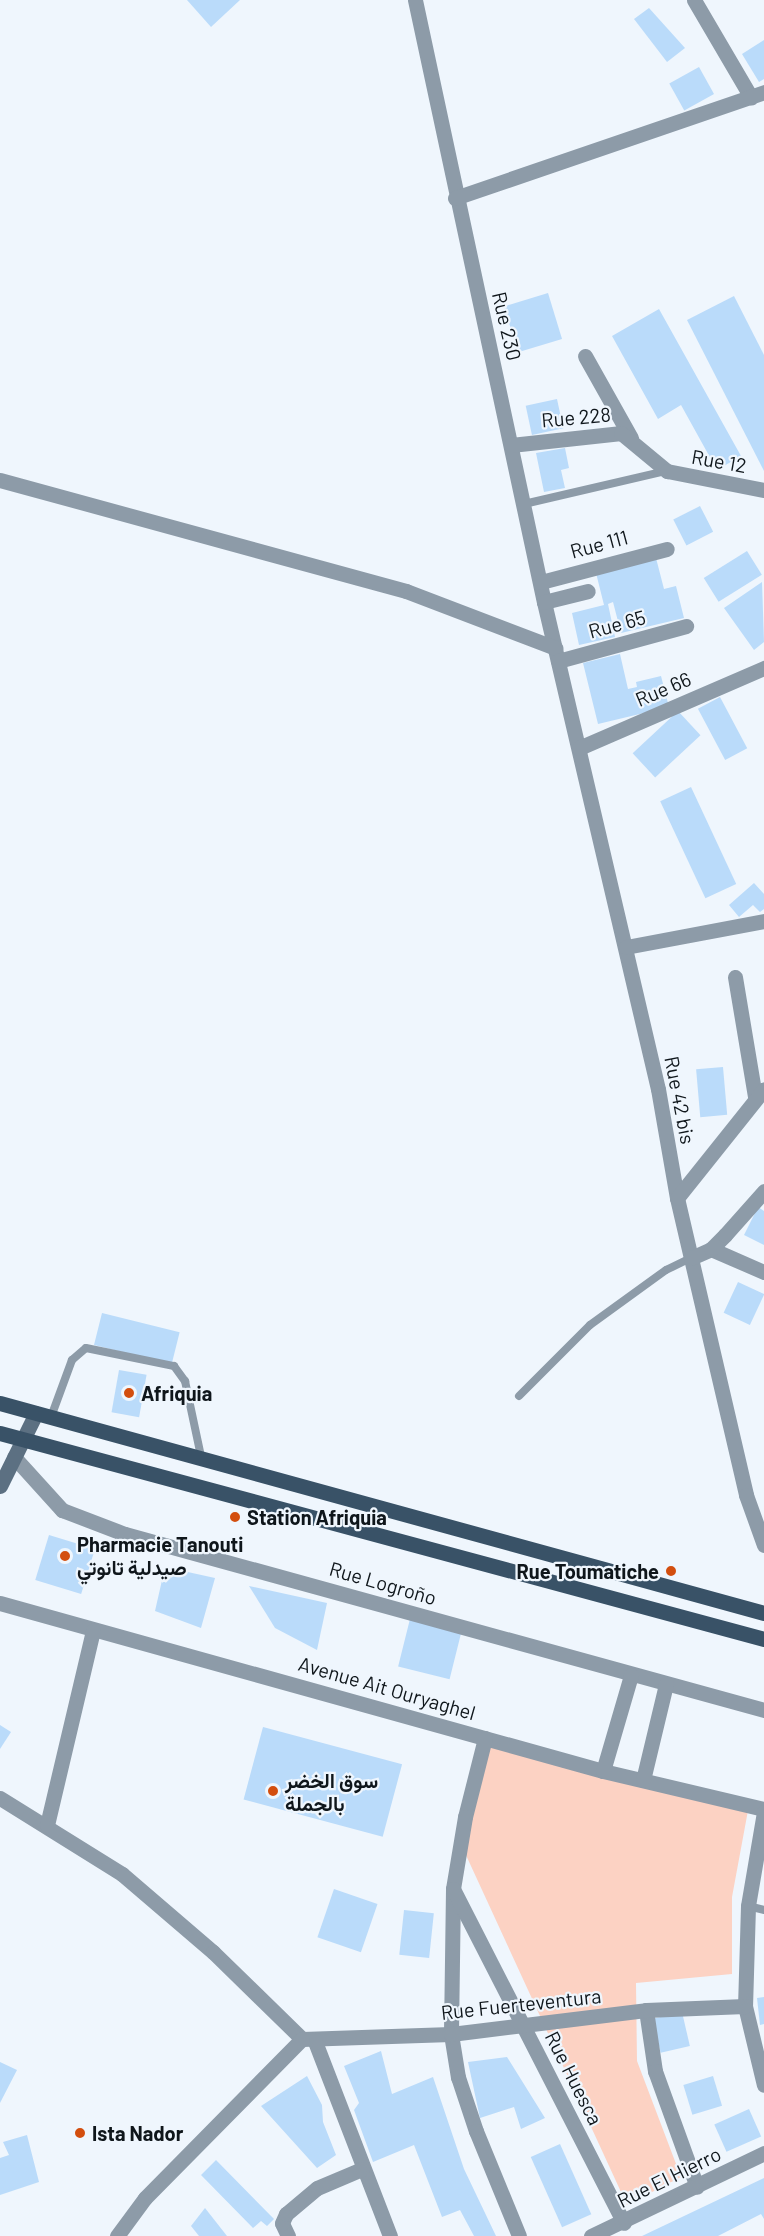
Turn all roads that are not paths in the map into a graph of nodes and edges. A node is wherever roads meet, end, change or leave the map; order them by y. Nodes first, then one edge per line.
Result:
1 (415, 0) edge
2 (694, 0) edge
3 (757, 94) edge
4 (454, 198) junction
5 (585, 356) dead end
6 (632, 438) junction
7 (511, 445) junction
8 (667, 471) junction
9 (0, 480) edge
10 (764, 490) edge
11 (524, 504) junction
12 (668, 549) dead end
13 (541, 582) junction
14 (588, 591) dead end
15 (544, 602) junction
16 (686, 626) dead end
17 (556, 655) junction
18 (764, 668) edge
19 (579, 748) junction
20 (764, 921) edge
21 (626, 947) junction
22 (735, 977) dead end
23 (760, 1093) edge
24 (764, 1191) edge
25 (677, 1198) junction
26 (711, 1248) junction
27 (691, 1258) junction
28 (764, 1272) edge
29 (519, 1396) dead end
30 (0, 1404) edge
31 (36, 1413) junction
32 (51, 1418) junction
33 (0, 1433) edge
34 (23, 1439) junction
35 (15, 1456) junction
36 (202, 1461) junction
37 (0, 1486) edge
38 (764, 1545) edge
39 (0, 1603) edge
40 (764, 1613) edge
41 (93, 1630) junction
42 (763, 1637) edge
43 (631, 1675) junction
44 (666, 1684) junction
45 (764, 1710) edge
46 (485, 1738) junction
47 (603, 1771) junction
48 (643, 1780) junction
49 (0, 1798) edge
50 (764, 1810) edge
51 (47, 1825) junction
52 (453, 1888) junction
53 (748, 1906) junction
54 (764, 1910) edge
55 (745, 2006) junction
56 (646, 2010) junction
57 (524, 2027) junction
58 (451, 2034) junction
59 (308, 2039) junction
60 (759, 2047) edge
61 (764, 2085) edge
62 (764, 2153) edge
63 (362, 2169) junction
64 (697, 2187) junction
65 (624, 2223) junction
66 (118, 2236) edge
67 (288, 2236) edge
68 (390, 2236) edge
69 (519, 2236) edge
70 (591, 2236) edge

1 - 4 street, Rue 230
2 - 3 street
3 - 4 street
4 - 7 street, Rue 230
5 - 6 street
6 - 7 street, Rue 228
6 - 8 street, Rue 228
7 - 11 street, Rue 230
8 - 10 street, Rue 12
8 - 11 lane
9 - 17 street
11 - 13 street, Rue 230
12 - 13 street, Rue 111
13 - 15 street, Rue 230
14 - 15 street
15 - 17 street, Rue 230
16 - 17 street, Rue 65
17 - 19 street, Rue 42 bis
18 - 19 street, Rue 66
19 - 21 street, Rue 42 bis
20 - 21 street
21 - 25 street, Rue 42 bis
22 - 23 street
23 - 25 street
24 - 26 street
25 - 27 street, Rue 42 bis
26 - 27 street
26 - 28 street
27 - 29 lane
27 - 38 street, Rue 42 bis
30 - 31 main road
31 - 32 main road
31 - 34 street
32 - 36 main road
32 - 36 lane
33 - 34 main road
34 - 35 street
34 - 42 main road
35 - 37 street
35 - 43 street, Rue Logroño
36 - 40 main road
39 - 41 street, Avenue Ait Ouryaghel
41 - 46 street, Avenue Ait Ouryaghel
41 - 51 street
43 - 44 street, Rue Logroño
43 - 47 street
44 - 45 street, Rue Logroño
44 - 48 street
46 - 47 street, Avenue Ait Ouryaghel
46 - 52 street
47 - 48 street, Avenue Ait Ouryaghel
48 - 50 street, Avenue Ait Ouryaghel
49 - 51 street
50 - 53 street
51 - 59 street
52 - 57 street, Rue Huesca
52 - 58 street
53 - 54 lane
53 - 55 street
55 - 56 street, Rue Fuerteventura
55 - 60 street
56 - 57 street, Rue Fuerteventura
56 - 64 street
57 - 58 street, Rue Fuerteventura
57 - 65 street, Rue Huesca
58 - 59 street, Rue Fuerteventura
58 - 69 street
59 - 63 street
59 - 66 street
60 - 61 street
62 - 64 street, Rue El Hierro
63 - 67 street
63 - 68 street
64 - 65 street, Rue El Hierro
65 - 70 street, Rue El Hierro

